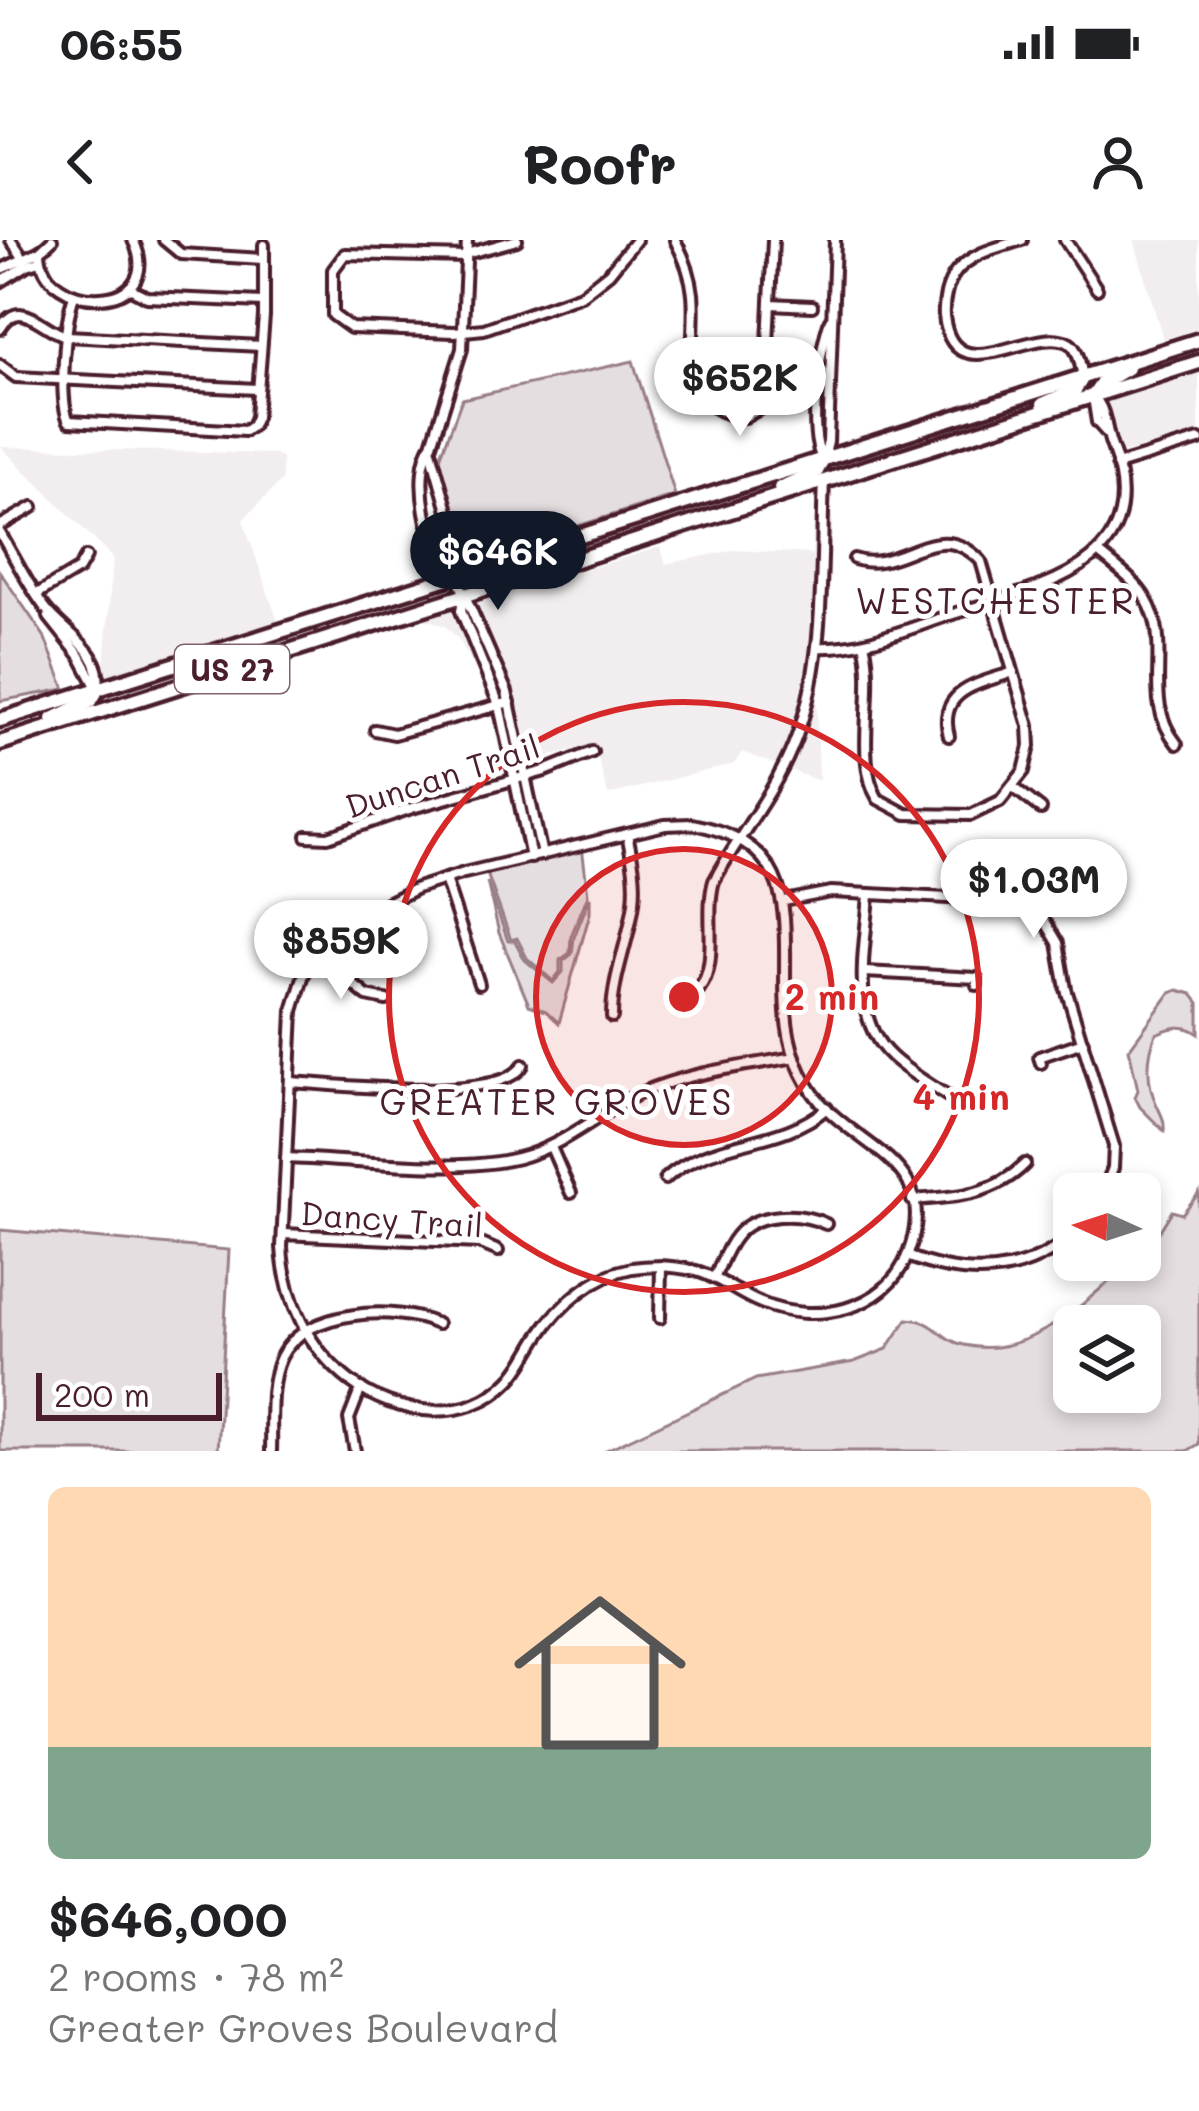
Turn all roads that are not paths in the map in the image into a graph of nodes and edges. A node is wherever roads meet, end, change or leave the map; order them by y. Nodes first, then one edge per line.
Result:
1 (11, 240) edge
2 (52, 240) edge
3 (134, 240) edge
4 (164, 240) edge
5 (467, 240) edge
6 (517, 240) edge
7 (636, 240) edge
8 (675, 240) edge
9 (773, 240) edge
10 (835, 240) edge
11 (1022, 240) edge
12 (1065, 240) edge
13 (263, 245) dead end
14 (466, 255) junction
15 (22, 256) junction
16 (40, 256) junction
17 (263, 259) junction
18 (0, 270) edge
19 (0, 282) edge
20 (130, 288) junction
21 (1097, 289) dead end
22 (74, 296) junction
23 (263, 302) junction
24 (770, 304) junction
25 (812, 307) dead end
26 (832, 315) junction
27 (0, 329) edge
28 (464, 332) junction
29 (68, 336) junction
30 (1199, 340) edge
31 (261, 346) junction
32 (1149, 356) junction
33 (1199, 362) edge
34 (0, 365) edge
35 (1083, 376) junction
36 (65, 379) junction
37 (257, 388) junction
38 (1093, 396) junction
39 (818, 404) junction
40 (830, 405) junction
41 (719, 409) junction
42 (712, 422) dead end
43 (1199, 440) edge
44 (430, 447) junction
45 (931, 447) junction
46 (823, 459) junction
47 (1118, 464) junction
48 (824, 481) junction
49 (33, 507) dead end
50 (674, 529) junction
51 (0, 530) edge
52 (1099, 553) junction
53 (86, 557) dead end
54 (854, 560) dead end
55 (456, 575) junction
56 (37, 594) junction
57 (463, 596) junction
58 (994, 601) junction
59 (864, 643) junction
60 (817, 647) junction
61 (1011, 673) junction
62 (98, 689) junction
63 (510, 702) junction
64 (499, 705) junction
65 (0, 720) edge
66 (375, 730) dead end
67 (949, 736) dead end
68 (0, 739) edge
69 (1177, 744) dead end
70 (592, 752) dead end
71 (527, 776) junction
72 (515, 779) junction
73 (1013, 788) junction
74 (1041, 809) dead end
75 (627, 834) junction
76 (307, 836) dead end
77 (740, 841) junction
78 (542, 855) junction
79 (531, 858) junction
80 (445, 879) junction
81 (869, 894) junction
82 (784, 901) junction
83 (294, 935) dead end
84 (316, 954) junction
85 (865, 972) junction
86 (479, 984) dead end
87 (977, 986) dead end
88 (699, 989) dead end
89 (386, 1000) dead end
90 (612, 1017) dead end
91 (1083, 1042) junction
92 (795, 1057) junction
93 (1041, 1063) dead end
94 (524, 1065) dead end
95 (290, 1082) junction
96 (961, 1104) dead end
97 (827, 1108) junction
98 (551, 1147) junction
99 (286, 1158) junction
100 (1024, 1164) dead end
101 (1111, 1173) edge
102 (665, 1178) dead end
103 (571, 1193) dead end
104 (912, 1200) junction
105 (826, 1224) dead end
106 (283, 1234) junction
107 (1053, 1249) edge
108 (498, 1251) dead end
109 (907, 1256) junction
110 (661, 1266) junction
111 (713, 1278) junction
112 (660, 1318) dead end
113 (437, 1324) dead end
114 (306, 1331) junction
115 (361, 1388) junction
116 (271, 1451) edge
117 (355, 1451) edge

1 - 15 street
2 - 16 street
3 - 20 street
4 - 17 street
5 - 14 street
6 - 14 street
7 - 28 street
8 - 41 street
9 - 24 street
10 - 26 street
11 - 35 street
12 - 21 street
13 - 17 street
14 - 28 street
14 - 28 street
15 - 16 street
15 - 18 street
16 - 19 street
16 - 22 street
17 - 23 street
20 - 22 street
20 - 23 street
22 - 29 street
23 - 31 street
24 - 25 street
24 - 41 street
26 - 39 street
26 - 40 street
27 - 29 street
28 - 44 street
29 - 31 street
29 - 36 street
30 - 32 highway, US 27
31 - 37 street
32 - 35 highway, US 27
32 - 38 highway
33 - 38 highway, US 27
34 - 36 street
35 - 45 highway
35 - 46 highway, US 27
36 - 37 street
36 - 37 street
38 - 45 highway, US 27
38 - 47 street
39 - 40 street
39 - 46 street
40 - 46 street
41 - 42 street
43 - 47 street
44 - 55 street
44 - 55 street
45 - 48 highway, US 27
46 - 50 highway
46 - 55 highway, US 27
47 - 52 street
48 - 50 highway, US 27
48 - 60 street
49 - 51 street
50 - 57 highway, US 27
51 - 56 street
52 - 58 street
52 - 69 street
53 - 56 street
54 - 58 street
55 - 57 street
55 - 62 highway, US 27
56 - 62 street
57 - 63 street
57 - 64 street
57 - 68 highway, US 27
58 - 59 street
58 - 61 street
59 - 60 street
59 - 73 street
60 - 77 street
61 - 67 street
61 - 73 street
62 - 65 highway, US 27
62 - 68 highway
63 - 64 street
63 - 71 street
64 - 66 street
64 - 72 street
70 - 71 street, Duncan Trail
71 - 72 street, Duncan Trail
71 - 78 street
72 - 76 street, Duncan Trail
72 - 79 street
73 - 74 street
75 - 77 street
75 - 78 street
75 - 90 street
77 - 82 street
77 - 88 street
78 - 79 street
79 - 80 street
80 - 84 street
80 - 86 street
81 - 82 street
81 - 85 street
81 - 91 street
82 - 92 street
83 - 84 street
84 - 89 street
84 - 95 street
85 - 87 street
85 - 96 street
91 - 93 street
91 - 101 street
92 - 97 street
92 - 98 street
94 - 95 street
95 - 99 street
97 - 102 street
97 - 104 street
98 - 99 street
98 - 103 street
99 - 106 street
100 - 104 street
104 - 109 street
105 - 111 street
106 - 108 street, Dancy Trail
106 - 114 street
107 - 109 street
109 - 111 street
110 - 111 street
110 - 112 street
110 - 115 street
113 - 114 street
114 - 115 street
114 - 116 street
115 - 117 street

